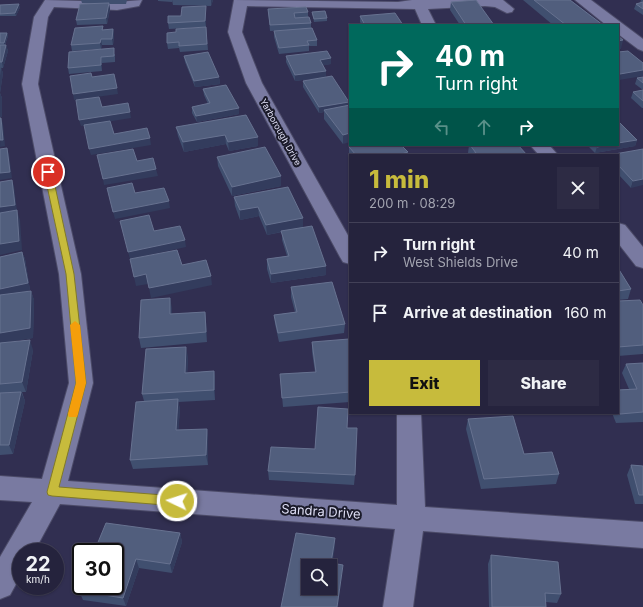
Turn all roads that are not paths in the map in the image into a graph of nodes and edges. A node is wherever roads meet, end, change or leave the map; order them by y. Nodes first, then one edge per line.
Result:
1 (582, 0) edge
2 (51, 1) edge
3 (241, 1) edge
4 (134, 2) edge
5 (420, 3) edge
6 (507, 9) dead end
7 (429, 24) edge
8 (614, 24) edge
9 (619, 28) edge
10 (643, 46) edge
11 (540, 146) edge
12 (548, 154) edge
13 (619, 230) edge
14 (349, 255) edge
15 (643, 261) edge
16 (409, 414) edge
17 (0, 488) edge
18 (52, 492) junction
19 (411, 518) junction
20 (643, 535) edge
21 (0, 585) edge
22 (398, 607) edge

1 - 8 street
2 - 4 street
2 - 18 street
3 - 5 street
3 - 14 street, Yarborough Drive
5 - 6 street
5 - 7 street
9 - 10 street
11 - 12 street
13 - 15 street
16 - 19 street
17 - 18 street, Sandra Drive
18 - 19 street, Sandra Drive
18 - 21 street
19 - 20 street, Sandra Drive
19 - 22 street

